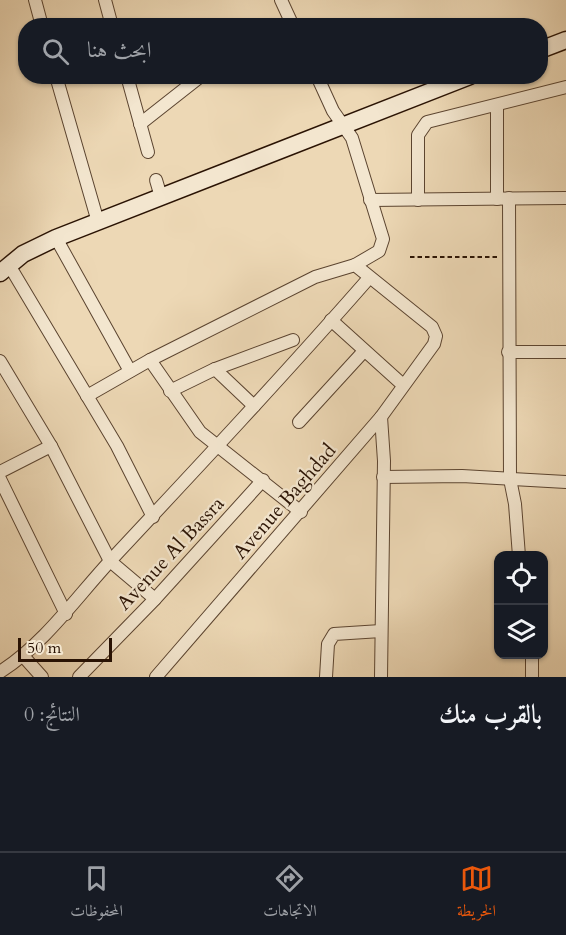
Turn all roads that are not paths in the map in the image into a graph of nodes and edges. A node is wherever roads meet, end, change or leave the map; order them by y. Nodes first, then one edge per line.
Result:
1 (34, 0) edge
2 (105, 0) edge
3 (281, 0) edge
4 (40, 18) edge
5 (110, 18) edge
6 (289, 18) edge
7 (566, 40) edge
8 (548, 47) edge
9 (58, 84) edge
10 (129, 84) edge
11 (191, 84) edge
12 (320, 84) edge
13 (449, 84) edge
14 (566, 87) edge
15 (497, 106) junction
16 (140, 124) junction
17 (343, 125) junction
18 (148, 152) dead end
19 (156, 180) dead end
20 (161, 197) junction
21 (566, 198) edge
22 (503, 199) junction
23 (370, 200) junction
24 (418, 200) junction
25 (98, 222) junction
26 (56, 238) junction
27 (355, 265) junction
28 (4, 269) edge
29 (369, 278) junction
30 (331, 320) junction
31 (293, 340) dead end
32 (364, 351) junction
33 (507, 352) junction
34 (566, 352) edge
35 (150, 360) junction
36 (0, 361) edge
37 (215, 369) junction
38 (130, 371) junction
39 (403, 386) junction
40 (170, 391) junction
41 (87, 396) junction
42 (254, 406) junction
43 (381, 417) junction
44 (299, 422) dead end
45 (51, 446) junction
46 (218, 446) junction
47 (0, 472) edge
48 (383, 477) junction
49 (510, 479) junction
50 (0, 480) edge
51 (263, 480) junction
52 (566, 482) edge
53 (301, 512) junction
54 (153, 517) junction
55 (519, 551) edge
56 (110, 561) junction
57 (155, 599) junction
58 (66, 614) junction
59 (381, 631) junction
60 (24, 657) junction
61 (532, 659) edge
62 (0, 672) edge
63 (42, 677) edge
64 (79, 677) edge
65 (156, 677) edge
66 (327, 677) edge
67 (381, 677) edge
68 (532, 677) edge

1 - 4 street
2 - 5 street
3 - 6 street
7 - 8 main road
9 - 25 street
10 - 16 street
11 - 16 street
12 - 17 street
13 - 17 main road
14 - 15 street
15 - 22 street
15 - 24 street
16 - 18 street
17 - 20 main road
17 - 23 street
19 - 20 street
20 - 25 main road
21 - 22 street
22 - 24 street
22 - 33 street
23 - 24 street
23 - 27 street
25 - 26 main road
26 - 28 main road
26 - 38 street
27 - 29 street
27 - 35 street
28 - 41 street
29 - 30 street
29 - 39 street, Avenue Baghdad
30 - 32 street
30 - 42 street
31 - 37 street
32 - 39 street
32 - 44 street
33 - 34 street
33 - 49 street
35 - 38 street
35 - 40 street
36 - 45 street
37 - 40 street
37 - 42 street
38 - 41 street
39 - 43 street, Avenue Baghdad
40 - 46 street
41 - 54 street
42 - 46 street
43 - 48 street
43 - 53 street, Avenue Baghdad
45 - 47 street
45 - 56 street
46 - 51 street
46 - 54 street
48 - 49 street
48 - 59 street
49 - 52 street
49 - 55 street
50 - 58 street
51 - 53 street
51 - 57 street, Avenue Al Bassra
53 - 65 street, Avenue Baghdad
54 - 56 street
56 - 57 street
56 - 58 street
57 - 64 street, Avenue Al Bassra
58 - 60 street
59 - 66 street
59 - 67 street
60 - 62 street
60 - 63 street
61 - 68 street

